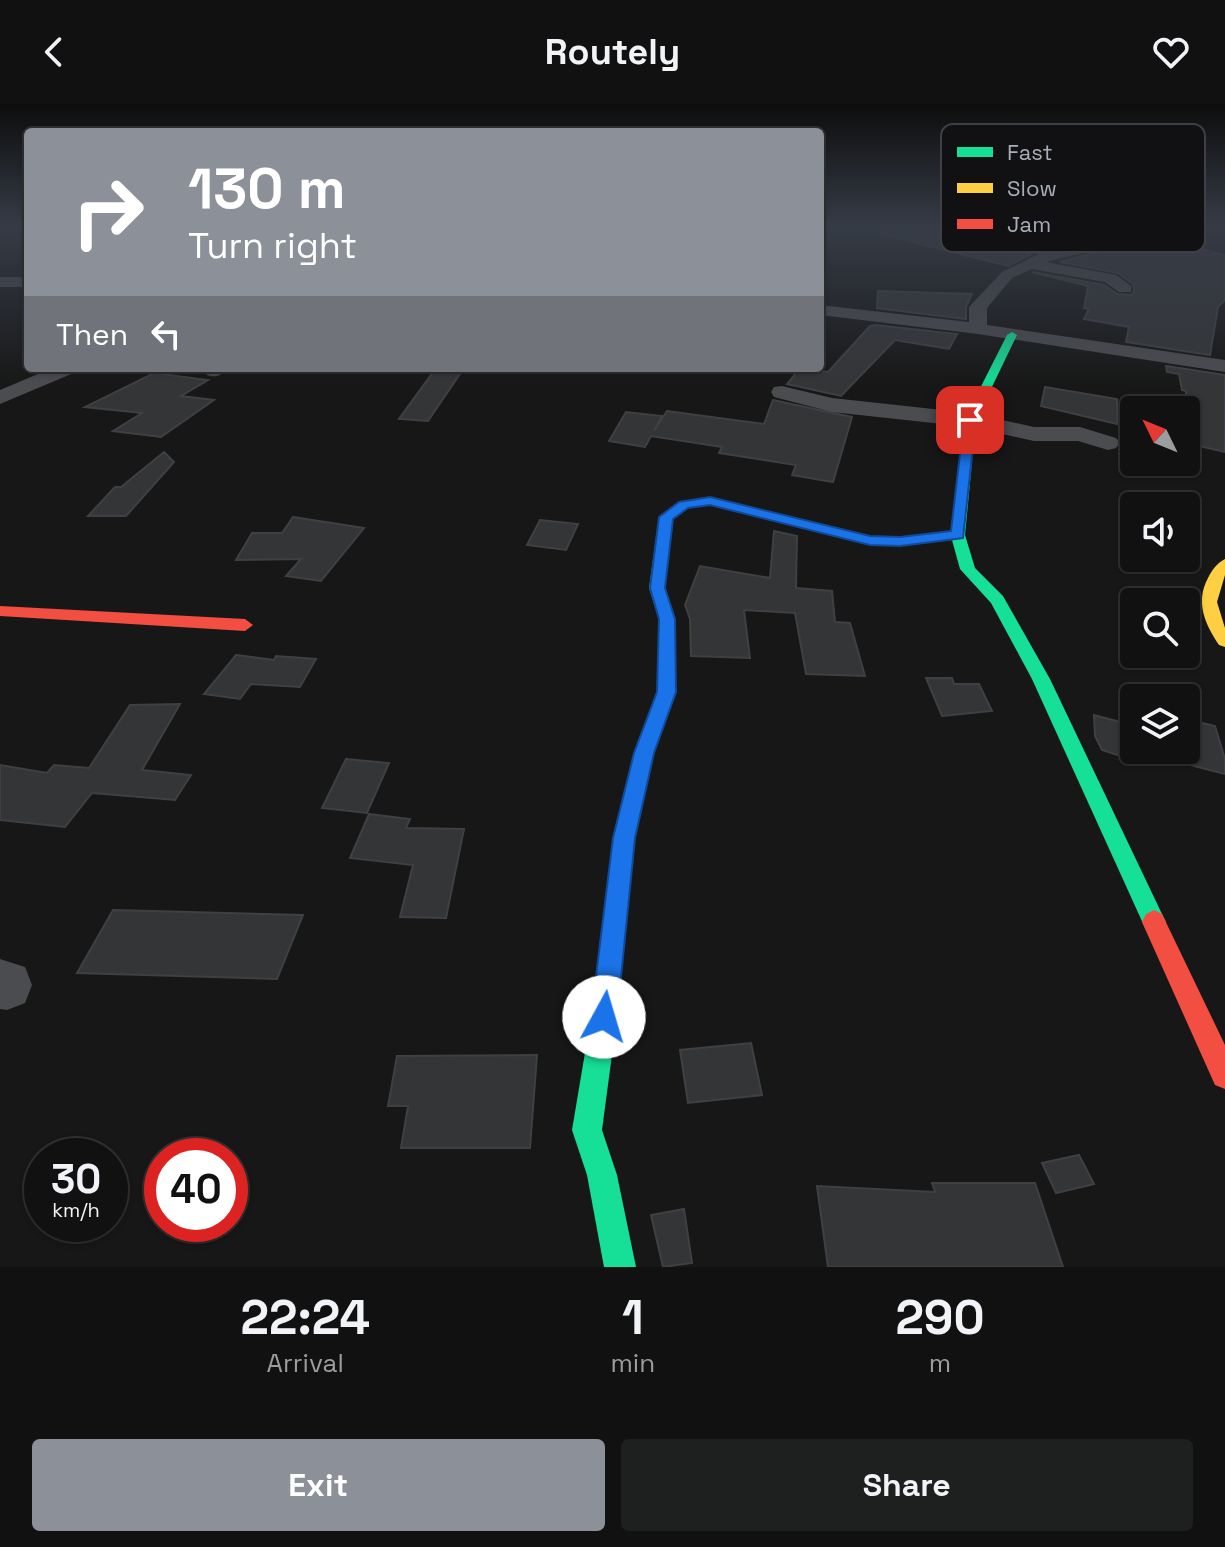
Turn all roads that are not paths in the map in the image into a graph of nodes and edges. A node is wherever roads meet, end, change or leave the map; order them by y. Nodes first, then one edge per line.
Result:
1 (1003, 279) edge
2 (1112, 279) edge
3 (0, 282) edge
4 (24, 282) edge
5 (1125, 289) dead end
6 (825, 310) edge
7 (978, 329) junction
8 (1012, 335) junction
9 (1225, 366) edge
10 (60, 372) edge
11 (782, 392) dead end
12 (0, 398) edge
13 (970, 420) junction
14 (1108, 443) dead end
15 (958, 535) junction
16 (1225, 564) edge
17 (0, 611) edge
18 (245, 625) dead end
19 (1225, 641) edge
20 (1225, 1075) edge
21 (620, 1267) edge

1 - 7 street
2 - 5 street
3 - 4 street
6 - 7 street
7 - 8 street
8 - 9 street
8 - 13 street
10 - 12 street
11 - 13 street
13 - 14 street
13 - 15 street
15 - 20 street
15 - 21 street
16 - 19 street
17 - 18 street

